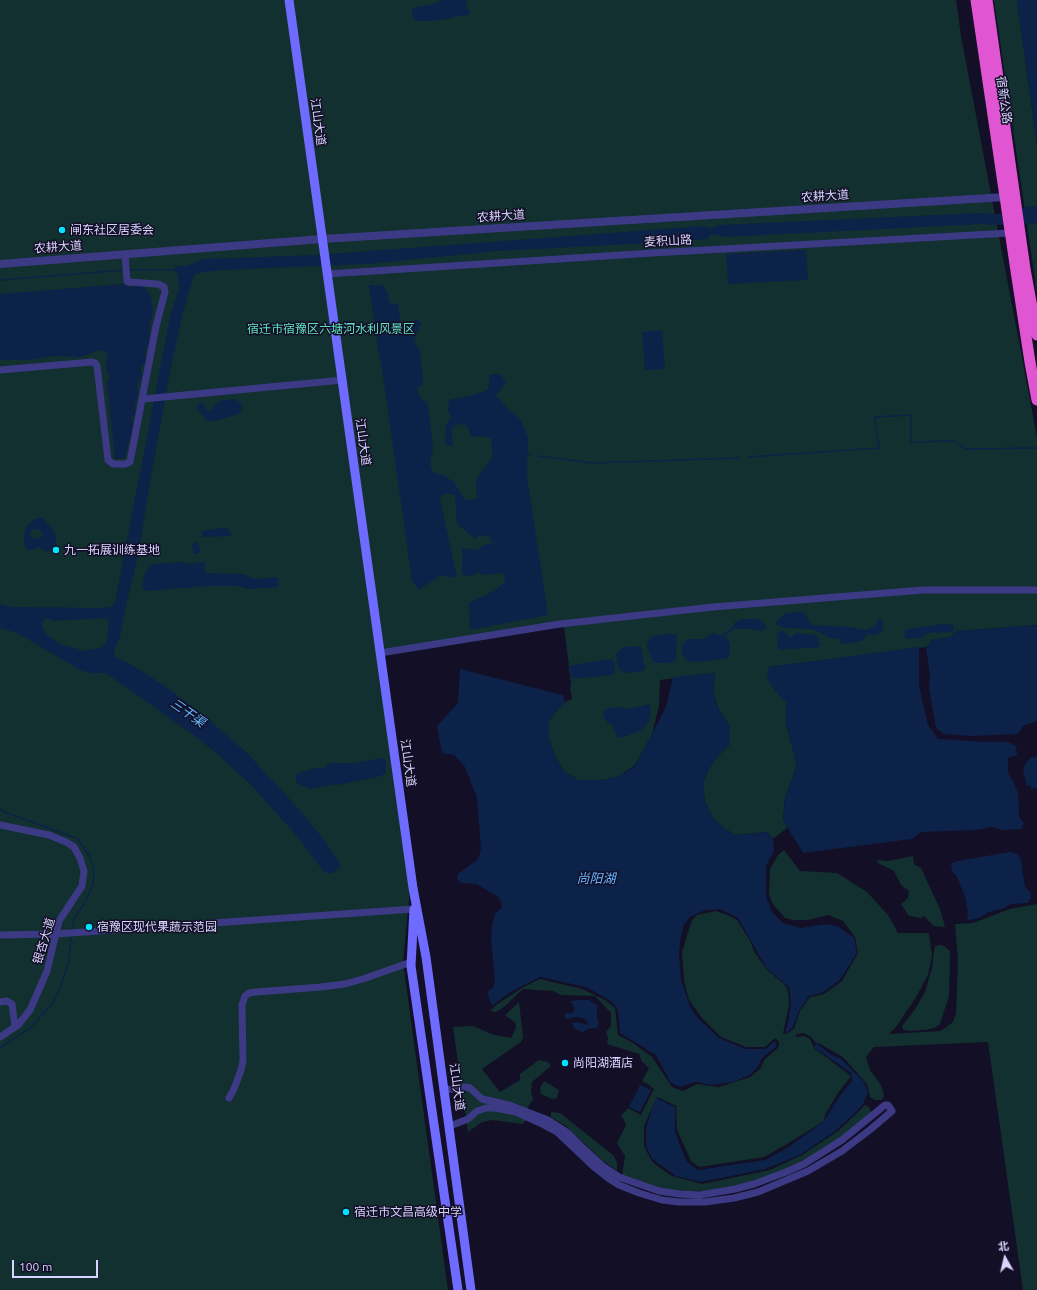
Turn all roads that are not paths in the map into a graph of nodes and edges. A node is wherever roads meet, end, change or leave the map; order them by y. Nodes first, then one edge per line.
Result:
1 (289, 0) edge
2 (976, 0) edge
3 (987, 0) edge
4 (1009, 201) junction
5 (1013, 230) junction
6 (322, 241) junction
7 (125, 254) junction
8 (0, 264) edge
9 (327, 273) junction
10 (1037, 335) edge
11 (0, 370) edge
12 (343, 380) junction
13 (145, 399) junction
14 (1037, 400) edge
15 (1037, 590) edge
16 (380, 653) junction
17 (0, 825) edge
18 (413, 888) junction
19 (414, 909) junction
20 (57, 934) junction
21 (0, 935) edge
22 (411, 962) junction
23 (0, 1002) edge
24 (15, 1026) junction
25 (0, 1037) edge
26 (445, 1090) junction
27 (229, 1098) dead end
28 (450, 1126) junction
29 (458, 1290) edge
30 (471, 1290) edge

1 - 6 main road, 江山大道
2 - 4 highway, 宿新公路
3 - 4 highway, 宿新公路
4 - 5 highway
4 - 6 street, 农耕大道
5 - 9 street, 麦积山路
5 - 10 highway
5 - 14 highway
6 - 7 street, 农耕大道
6 - 9 main road, 江山大道
7 - 8 street, 农耕大道
7 - 13 street
9 - 12 main road, 江山大道
11 - 13 street
12 - 13 street
12 - 16 main road, 江山大道
15 - 16 street
16 - 18 main road, 江山大道
17 - 20 street, 银杏大道
18 - 19 main road, 江山大道
18 - 26 main road, 江山大道
19 - 20 street
19 - 22 main road, 江山大道
20 - 21 street
20 - 24 street, 银杏大道
22 - 27 street
22 - 29 main road, 江山大道
23 - 24 street
24 - 25 street, 银杏大道
26 - 28 main road, 江山大道
26 - 28 street
28 - 30 main road, 江山大道

